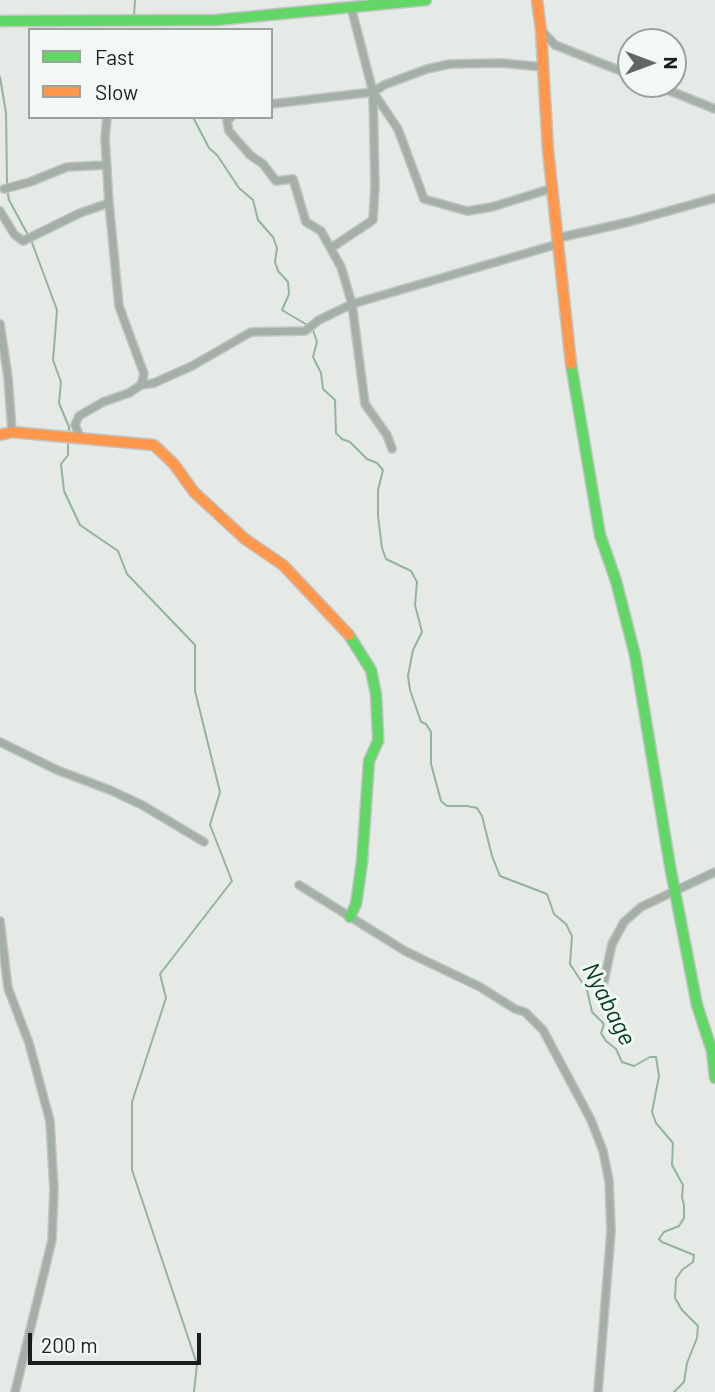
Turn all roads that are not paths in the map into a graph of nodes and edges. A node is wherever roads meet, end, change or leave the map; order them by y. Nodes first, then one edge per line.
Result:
1 (426, 0) edge
2 (537, 0) edge
3 (351, 7) junction
4 (0, 21) edge
5 (97, 25) edge
6 (541, 30) junction
7 (544, 66) junction
8 (617, 69) edge
9 (373, 92) junction
10 (687, 97) edge
11 (273, 104) edge
12 (715, 108) edge
13 (107, 119) edge
14 (230, 119) edge
15 (107, 165) junction
16 (553, 188) junction
17 (4, 189) dead end
18 (715, 198) edge
19 (109, 203) junction
20 (0, 211) edge
21 (558, 241) junction
22 (331, 247) junction
23 (352, 304) junction
24 (0, 324) edge
25 (141, 386) junction
26 (12, 432) junction
27 (0, 435) edge
28 (81, 439) junction
29 (392, 449) dead end
30 (0, 742) edge
31 (204, 842) dead end
32 (715, 872) edge
33 (299, 885) dead end
34 (675, 890) junction
35 (350, 917) junction
36 (0, 921) edge
37 (603, 986) dead end
38 (715, 1078) edge
39 (15, 1392) edge
40 (598, 1392) edge

1 - 3 main road
2 - 6 main road
3 - 5 main road
3 - 9 street
4 - 5 main road
6 - 7 main road
6 - 8 street
7 - 9 street
7 - 16 main road
9 - 11 street
9 - 16 street
9 - 22 street
10 - 12 street
13 - 15 street
14 - 22 street
15 - 17 street
15 - 19 street
16 - 21 main road
18 - 21 street
19 - 20 street
19 - 25 street
21 - 23 street
21 - 34 main road
22 - 23 street
23 - 25 street
23 - 29 street
24 - 26 street
25 - 28 street
26 - 27 main road
26 - 28 main road
28 - 35 main road
30 - 31 street
32 - 34 street
33 - 35 street
34 - 37 street
34 - 38 main road
35 - 40 street
36 - 39 street

